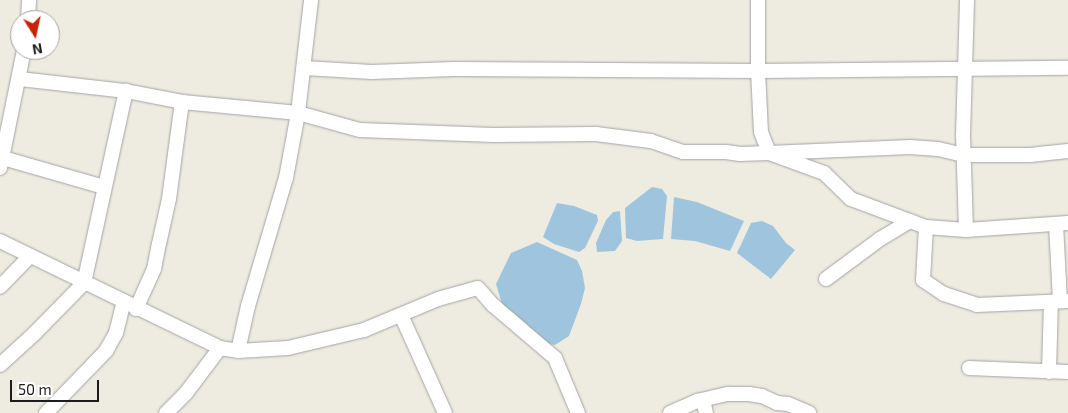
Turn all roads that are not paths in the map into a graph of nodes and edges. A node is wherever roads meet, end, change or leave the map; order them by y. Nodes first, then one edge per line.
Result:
1 (311, 0) edge
2 (758, 0) edge
3 (967, 0) edge
4 (23, 60) edge
5 (304, 68) junction
6 (1068, 68) edge
7 (965, 69) junction
8 (758, 71) junction
9 (20, 79) junction
10 (126, 91) junction
11 (182, 102) junction
12 (298, 113) junction
13 (1068, 151) edge
14 (769, 153) junction
15 (963, 155) junction
16 (2, 163) edge
17 (104, 187) junction
18 (910, 221) junction
19 (1062, 223) edge
20 (926, 227) junction
21 (966, 230) junction
22 (0, 241) edge
23 (30, 256) junction
24 (826, 279) dead end
25 (84, 283) junction
26 (0, 288) edge
27 (1060, 301) edge
28 (130, 305) junction
29 (400, 315) junction
30 (220, 348) junction
31 (238, 351) junction
32 (0, 365) edge
33 (969, 368) dead end
34 (1049, 372) junction
35 (1068, 372) edge
36 (704, 406) edge
37 (46, 413) edge
38 (166, 413) edge
39 (445, 413) edge
40 (578, 413) edge
41 (670, 413) edge
42 (810, 413) edge

1 - 5 street
2 - 8 street
3 - 7 street
4 - 9 street
5 - 8 street
5 - 12 street
6 - 7 street
7 - 8 street
7 - 15 street
8 - 14 street
9 - 10 street
9 - 16 street
10 - 11 street
10 - 17 street
11 - 12 street
11 - 28 street
12 - 14 street
12 - 31 street
13 - 15 street
14 - 15 street
14 - 18 street
15 - 21 street
16 - 17 street
17 - 25 street
18 - 20 street
18 - 24 street
19 - 21 street
19 - 27 street
20 - 21 street
20 - 27 street
22 - 23 street
23 - 25 street
23 - 26 street
25 - 28 street
25 - 32 street
27 - 34 street
28 - 30 street
28 - 37 street
29 - 31 street
29 - 39 street
29 - 40 street
30 - 31 street
30 - 38 street
33 - 34 street
34 - 35 street
36 - 41 street
36 - 42 street

